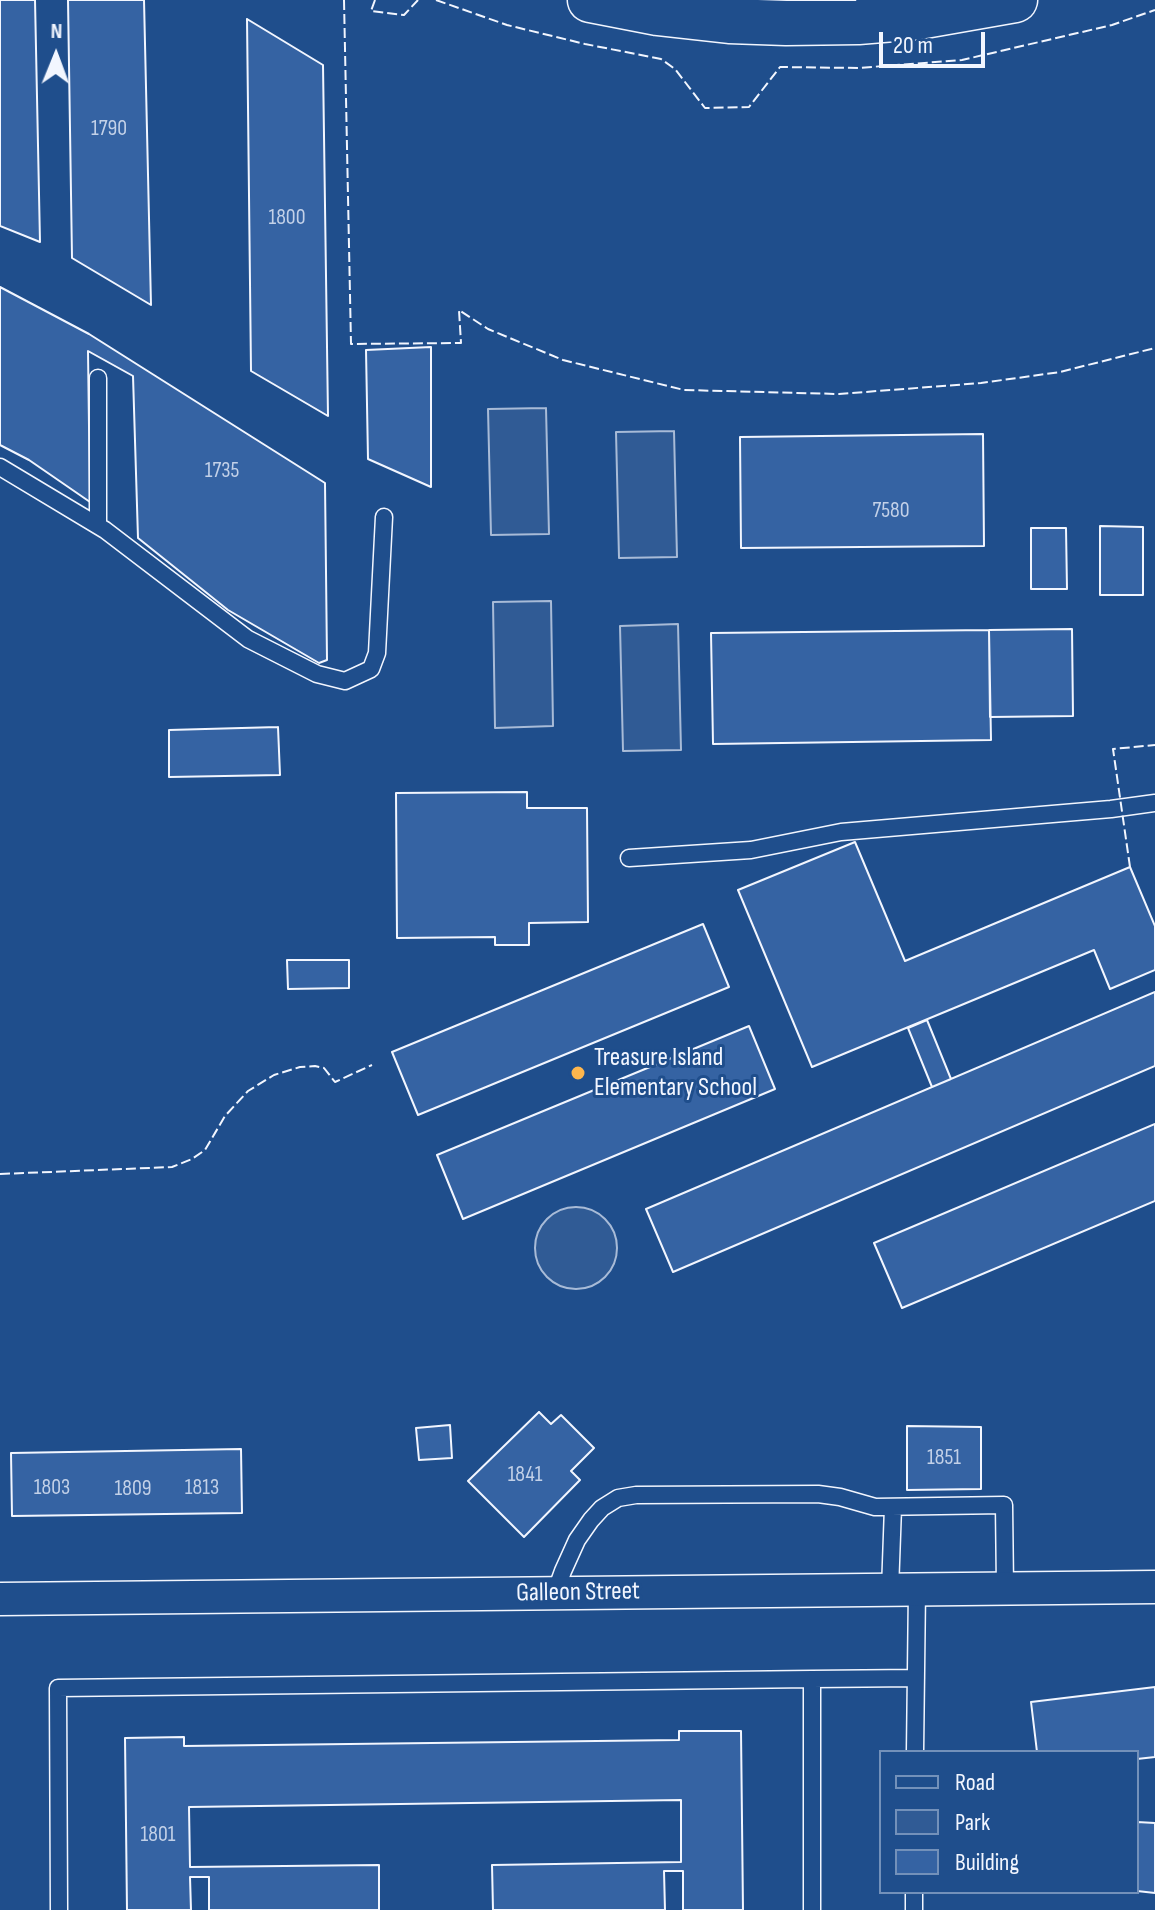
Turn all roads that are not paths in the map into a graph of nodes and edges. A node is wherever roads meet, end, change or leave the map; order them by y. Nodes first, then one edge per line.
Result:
1 (590, 0) edge
2 (1015, 0) edge
3 (729, 10) edge
4 (98, 378) dead end
5 (0, 467) edge
6 (384, 517) dead end
7 (98, 525) junction
8 (1155, 803) edge
9 (629, 858) dead end
10 (893, 1507) junction
11 (1155, 1587) edge
12 (1005, 1588) junction
13 (904, 1590) junction
14 (555, 1593) junction
15 (0, 1599) edge
16 (916, 1678) junction
17 (812, 1679) junction
18 (915, 1750) edge
19 (59, 1910) edge
20 (812, 1910) edge

1 - 3 main road
2 - 3 main road
4 - 7 lane
5 - 7 lane
6 - 7 lane
8 - 9 lane
10 - 12 lane
10 - 13 lane
10 - 14 lane
11 - 12 street, Galleon Street
12 - 13 street, Galleon Street
13 - 14 street, Galleon Street
13 - 16 lane
14 - 15 street, Galleon Street
16 - 17 lane
16 - 18 lane
17 - 19 lane
17 - 20 lane

